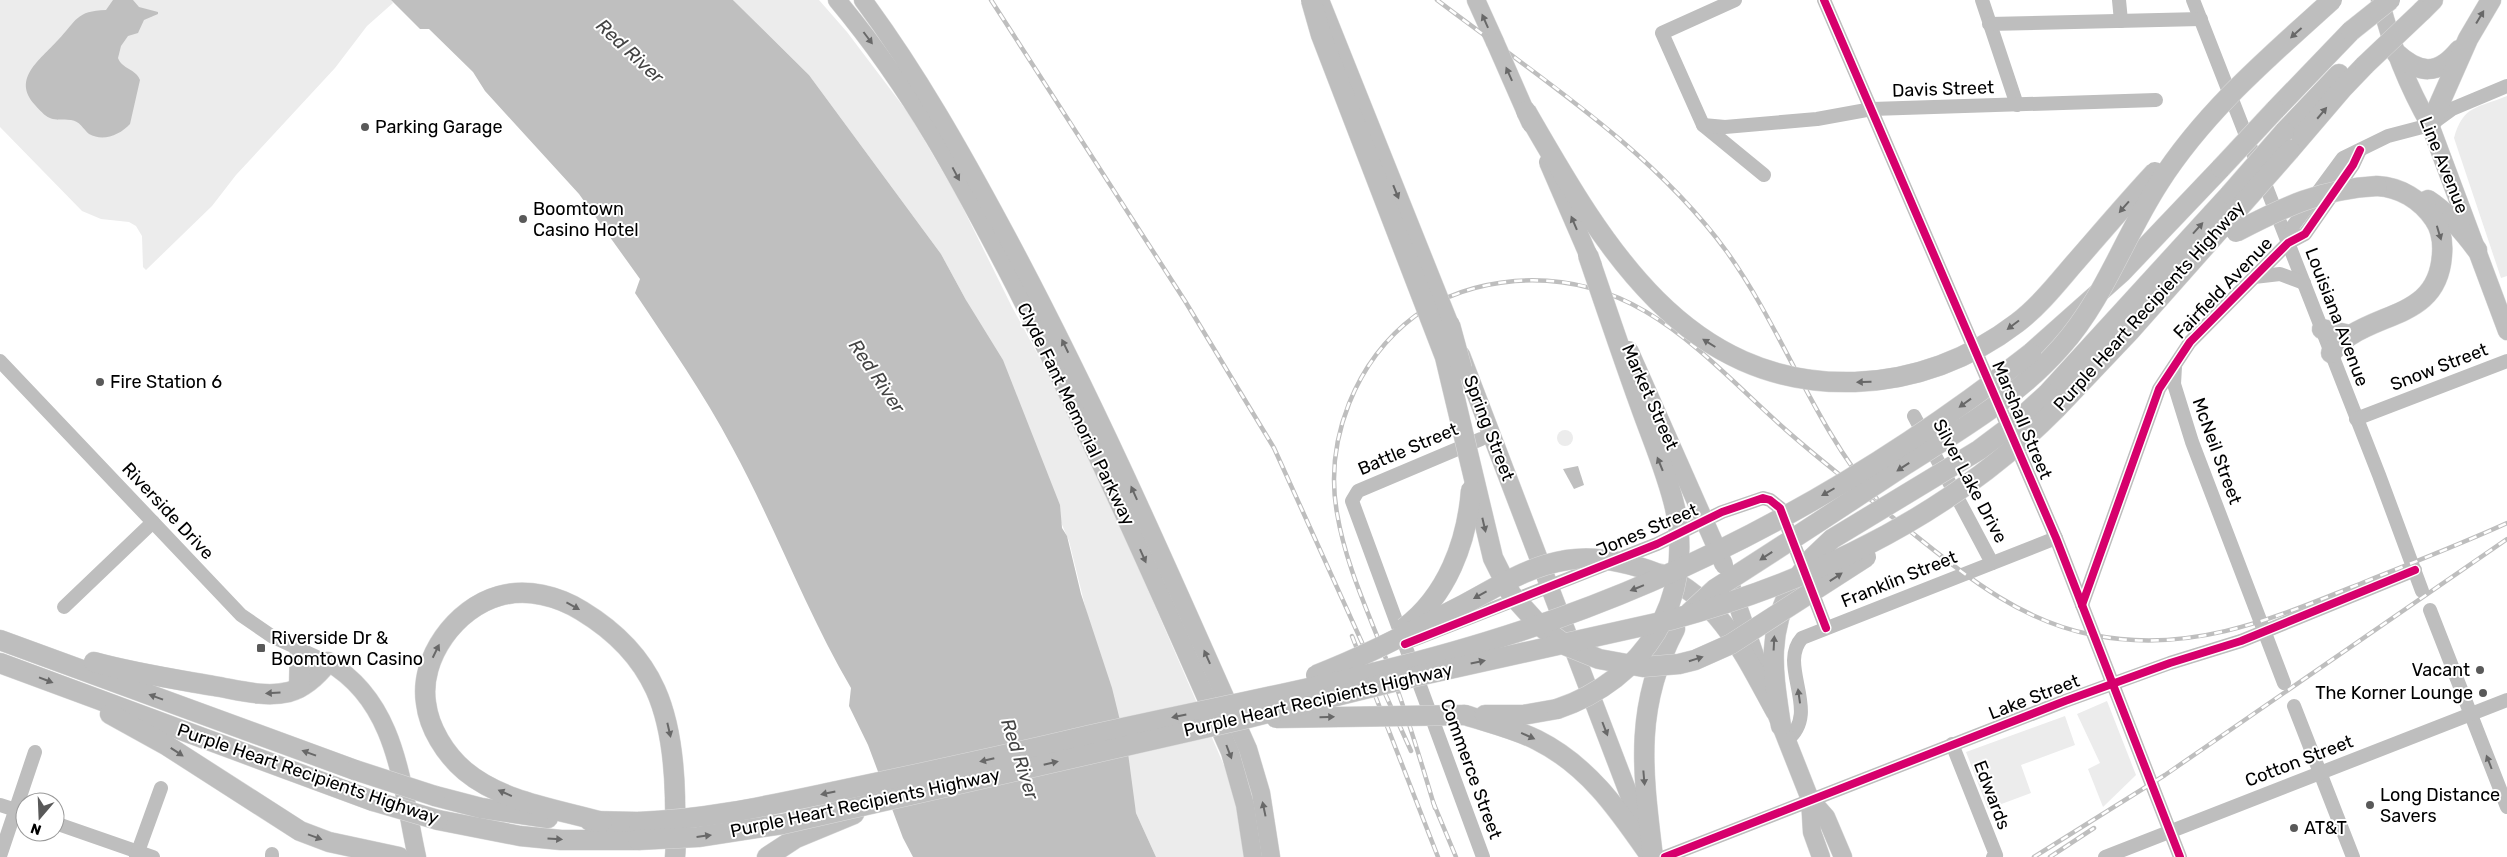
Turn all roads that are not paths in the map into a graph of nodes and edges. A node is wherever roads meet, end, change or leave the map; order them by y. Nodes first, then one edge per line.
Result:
1 (837, 0) edge
2 (863, 0) edge
3 (1311, 0) edge
4 (1320, 0) edge
5 (1476, 0) edge
6 (1735, 0) edge
7 (1824, 0) edge
8 (1982, 0) edge
9 (2119, 0) edge
10 (2193, 0) edge
11 (2332, 0) edge
12 (2390, 0) edge
13 (2491, 0) edge
14 (2376, 3) edge
15 (2423, 3) edge
16 (2201, 19) junction
17 (2121, 21) junction
18 (1990, 24) junction
19 (2468, 38) junction
20 (2393, 47) junction
21 (2507, 86) edge
22 (2156, 100) dead end
23 (2016, 105) junction
24 (1872, 109) junction
25 (1526, 111) junction
26 (1703, 125) junction
27 (2430, 125) junction
28 (2184, 148) junction
29 (1764, 175) dead end
30 (2381, 186) junction
31 (2235, 201) junction
32 (2288, 243) junction
33 (2477, 250) junction
34 (1588, 254) junction
35 (2254, 276) junction
36 (2304, 284) junction
37 (2146, 311) junction
38 (1450, 325) junction
39 (2322, 329) junction
40 (2507, 331) edge
41 (2350, 335) junction
42 (2331, 353) junction
43 (2180, 354) junction
44 (0, 361) edge
45 (2507, 361) edge
46 (2052, 401) junction
47 (1914, 416) dead end
48 (2356, 419) junction
49 (1481, 439) dead end
50 (1352, 497) joint
51 (1932, 509) junction
52 (153, 522) junction
53 (2056, 538) junction
54 (1992, 563) junction
55 (2415, 570) junction
56 (1550, 586) junction
57 (2422, 591) dead end
58 (2082, 605) junction
59 (64, 607) dead end
60 (2430, 610) dead end
61 (1826, 628) junction
62 (2265, 630) junction
63 (8, 643) edge
64 (1405, 644) junction
65 (300, 648) junction
66 (328, 662) junction
67 (1348, 662) junction
68 (0, 663) edge
69 (2284, 683) dead end
70 (2113, 684) junction
71 (299, 688) junction
72 (75, 691) junction
73 (2507, 700) edge
74 (2294, 706) dead end
75 (1244, 711) junction
76 (1465, 714) junction
77 (2470, 714) junction
78 (1781, 726) junction
79 (1952, 744) junction
80 (35, 752) dead end
81 (2320, 773) junction
82 (161, 788) dead end
83 (25, 792) edge
84 (898, 798) junction
85 (1810, 799) junction
86 (0, 805) edge
87 (2507, 807) edge
88 (15, 810) edge
89 (602, 822) junction
90 (15, 823) edge
91 (65, 828) edge
92 (638, 831) junction
93 (2170, 831) junction
94 (1818, 850) edge
95 (137, 854) edge
96 (0, 856) edge
97 (153, 857) edge
98 (400, 857) edge
99 (417, 857) edge
100 (675, 857) edge
101 (767, 857) edge
102 (1253, 857) edge
103 (1271, 857) edge
104 (1483, 857) edge
105 (1652, 857) edge
106 (1664, 857) edge
107 (1843, 857) edge
108 (1993, 857) edge
109 (2105, 857) edge
110 (2180, 857) edge
111 (2353, 857) edge

1 -> 102 main road, Clyde Fant Memorial Parkway
103 -> 2 main road, Clyde Fant Memorial Parkway
3 -> 51 highway, bridge
4 -> 38 main road, Spring Street, bridge
25 -> 5 main road, Market Street, bridge
6 - 26 street
7 - 24 street, Marshall Street
8 - 18 street
9 - 17 street
10 - 16 street, Louisiana Avenue
11 -> 28 highway, bridge
12 - 14 highway, Purple Heart Recipients Highway, bridge
19 -> 13 highway
14 - 20 main road, Line Avenue
14 -> 75 highway, Purple Heart Recipients Highway, bridge
31 -> 15 highway, Purple Heart Recipients Highway, bridge
16 - 17 street
16 - 32 street, Louisiana Avenue
17 - 18 street
18 - 23 street
19 - 20 highway
19 - 27 highway
20 - 27 main road, Line Avenue
21 - 27 street, Fairfield Avenue
22 - 23 street, Davis Street
23 - 24 street, Davis Street
24 - 26 street, Davis Street
24 - 53 street, Marshall Street
28 -> 25 highway, bridge
34 -> 25 main road, Market Street, bridge
26 - 29 street
27 - 32 street, Fairfield Avenue
27 - 33 main road, Line Avenue
28 -> 105 highway, bridge
30 - 33 highway
30 - 37 highway, bridge
30 -> 41 highway
31 - 37 highway, Purple Heart Recipients Highway
46 -> 31 highway
32 - 35 street, Fairfield Avenue
32 - 36 street, Louisiana Avenue
33 - 40 main road, Line Avenue
76 -> 34 highway, bridge
34 - 78 main road, Market Street, bridge
35 - 36 street
35 - 43 street, Fairfield Avenue
36 - 39 street, Louisiana Avenue
37 - 46 highway, Purple Heart Recipients Highway
38 - 56 main road, Spring Street, bridge
38 - 67 highway, bridge
39 - 41 highway
39 - 42 street, Louisiana Avenue
41 - 42 highway
42 - 48 street, Louisiana Avenue
43 - 58 street
43 - 62 street, McNeil Street
44 - 52 street, Riverside Drive
45 - 48 street, Snow Street
46 - 51 highway, Purple Heart Recipients Highway, bridge
78 -> 46 highway, bridge
47 - 54 street, Silver Lake Drive
48 - 55 street, Louisiana Avenue
49 - 50 street, Battle Street
50 - 64 street, Commerce Street
75 -> 51 highway, Purple Heart Recipients Highway, bridge
52 - 59 street
52 - 65 street, Riverside Drive
53 - 54 street, Franklin Street
53 - 58 street, Marshall Street
54 - 61 street, Franklin Street
55 - 57 street, Louisiana Avenue
55 - 62 street, Lake Street
56 - 61 street, Jones Street
56 - 64 street, Jones Street
56 -> 105 main road, Spring Street
58 - 70 street, Marshall Street
60 - 77 street
78 -> 61 street, Franklin Street
62 - 69 street, McNeil Street
62 - 70 street, Lake Street
71 -> 63 highway
89 -> 63 highway, Purple Heart Recipients Highway, bridge
64 - 104 street, Commerce Street
65 - 66 street, Riverside Drive
65 - 71 highway
66 - 71 highway
66 - 99 main road
67 - 75 highway, bridge
78 -> 67 highway, bridge
68 -> 72 highway, Purple Heart Recipients Highway
70 - 79 street, Lake Street
70 - 93 street, Marshall Street
72 -> 92 highway, Purple Heart Recipients Highway, bridge
72 -> 98 highway
73 - 77 street, Cotton Street
74 - 81 street
75 -> 76 highway, bridge
84 -> 75 highway, Purple Heart Recipients Highway, bridge
75 -> 92 highway, Purple Heart Recipients Highway, bridge
76 -> 105 highway
77 - 81 street, Cotton Street
87 -> 77 street
78 - 85 main road, Market Street
79 - 85 street, Lake Street
79 - 108 street, Edwards
80 - 83 street
81 - 93 street, Cotton Street
81 - 111 street
82 - 95 street
92 -> 84 highway, Purple Heart Recipients Highway, bridge
84 - 101 highway, bridge
85 - 94 main road, Market Street
85 - 106 street, Lake Street
85 - 107 main road, Market Street
86 - 88 street
89 - 92 highway, Purple Heart Recipients Highway
89 -> 100 highway
90 - 96 street
91 - 95 street
93 - 109 street, Cotton Street
93 - 110 street, Marshall Street
95 - 97 street

